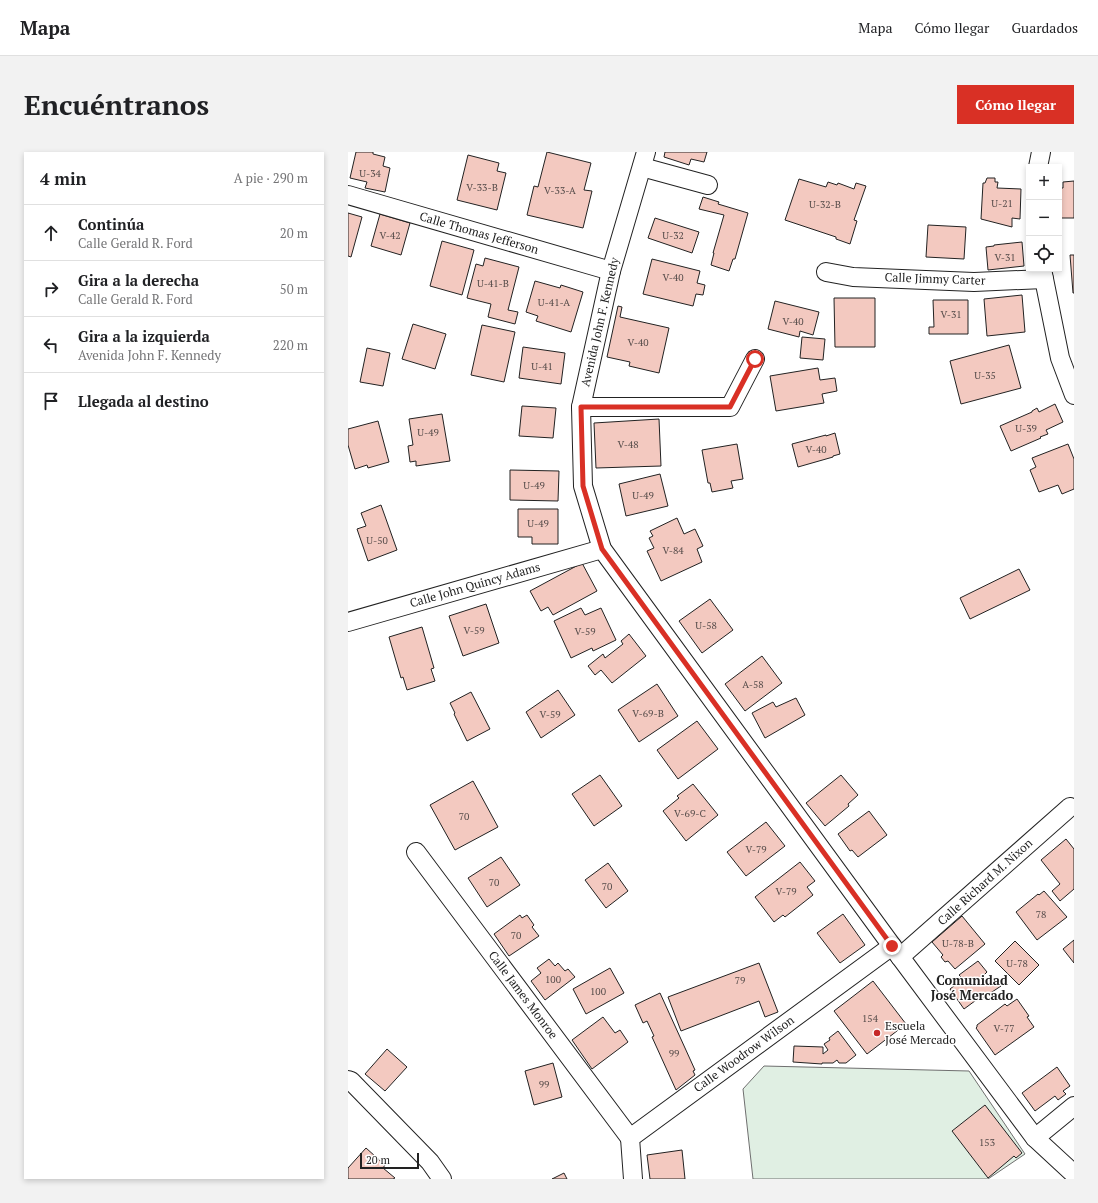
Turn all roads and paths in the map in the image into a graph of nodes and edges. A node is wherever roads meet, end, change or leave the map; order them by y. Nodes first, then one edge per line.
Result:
1 (1041, 152) edge
2 (644, 159) edge
3 (1039, 164) edge
4 (708, 185) dead end
5 (348, 195) edge
6 (611, 271) junction
7 (826, 272) dead end
8 (1043, 274) edge
9 (1067, 356) edge
10 (755, 359) dead end
11 (1074, 395) edge
12 (581, 407) junction
13 (602, 549) junction
14 (348, 622) edge
15 (1070, 807) dead end
16 (416, 852) dead end
17 (896, 952) junction
18 (348, 1080) edge
19 (1074, 1106) edge
20 (630, 1138) junction
21 (1035, 1138) junction
22 (1074, 1174) edge
23 (442, 1179) edge
24 (633, 1179) edge

1 - 3 street
2 - 4 street
2 - 6 street, Avenida John F. Kennedy
5 - 6 street, Calle Thomas Jefferson
6 - 12 street, Avenida John F. Kennedy
7 - 8 street, Calle Jimmy Carter
8 - 9 street
9 - 11 street
10 - 12 street
12 - 13 street, Avenida John F. Kennedy
13 - 14 street, Calle John Quincy Adams
13 - 17 street, Avenida John F. Kennedy
15 - 17 street, Calle Richard M. Nixon
16 - 20 street, Calle James Monroe
17 - 20 street, Calle Woodrow Wilson
17 - 21 street, Avenida John F. Kennedy
18 - 23 street
19 - 21 street
20 - 24 street
21 - 22 street, Avenida John F. Kennedy

